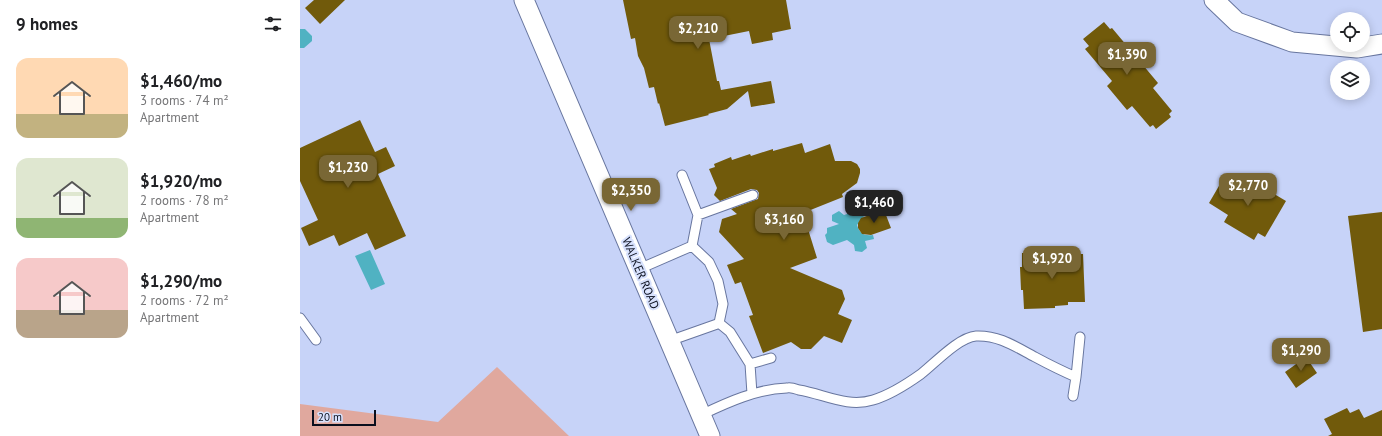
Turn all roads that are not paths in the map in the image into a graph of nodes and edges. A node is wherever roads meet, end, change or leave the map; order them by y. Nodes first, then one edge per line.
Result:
1 (524, 0) edge
2 (1214, 0) edge
3 (1382, 44) edge
4 (682, 175) dead end
5 (753, 195) dead end
6 (698, 215) junction
7 (692, 246) junction
8 (639, 269) junction
9 (300, 318) edge
10 (720, 323) junction
11 (1080, 337) dead end
12 (316, 340) dead end
13 (669, 340) junction
14 (771, 358) dead end
15 (750, 364) junction
16 (1076, 377) junction
17 (752, 394) junction
18 (1073, 396) dead end
19 (701, 414) junction
20 (710, 436) edge

1 - 8 street, WALKER ROAD
2 - 3 street
4 - 6 lane
5 - 6 lane
6 - 7 lane
7 - 8 lane
7 - 10 lane
8 - 13 street, WALKER ROAD
9 - 12 lane
10 - 13 lane
10 - 15 lane
11 - 16 lane
13 - 19 street, WALKER ROAD
14 - 15 lane
15 - 17 lane
16 - 17 lane
16 - 18 lane
17 - 19 lane
19 - 20 street, WALKER ROAD

